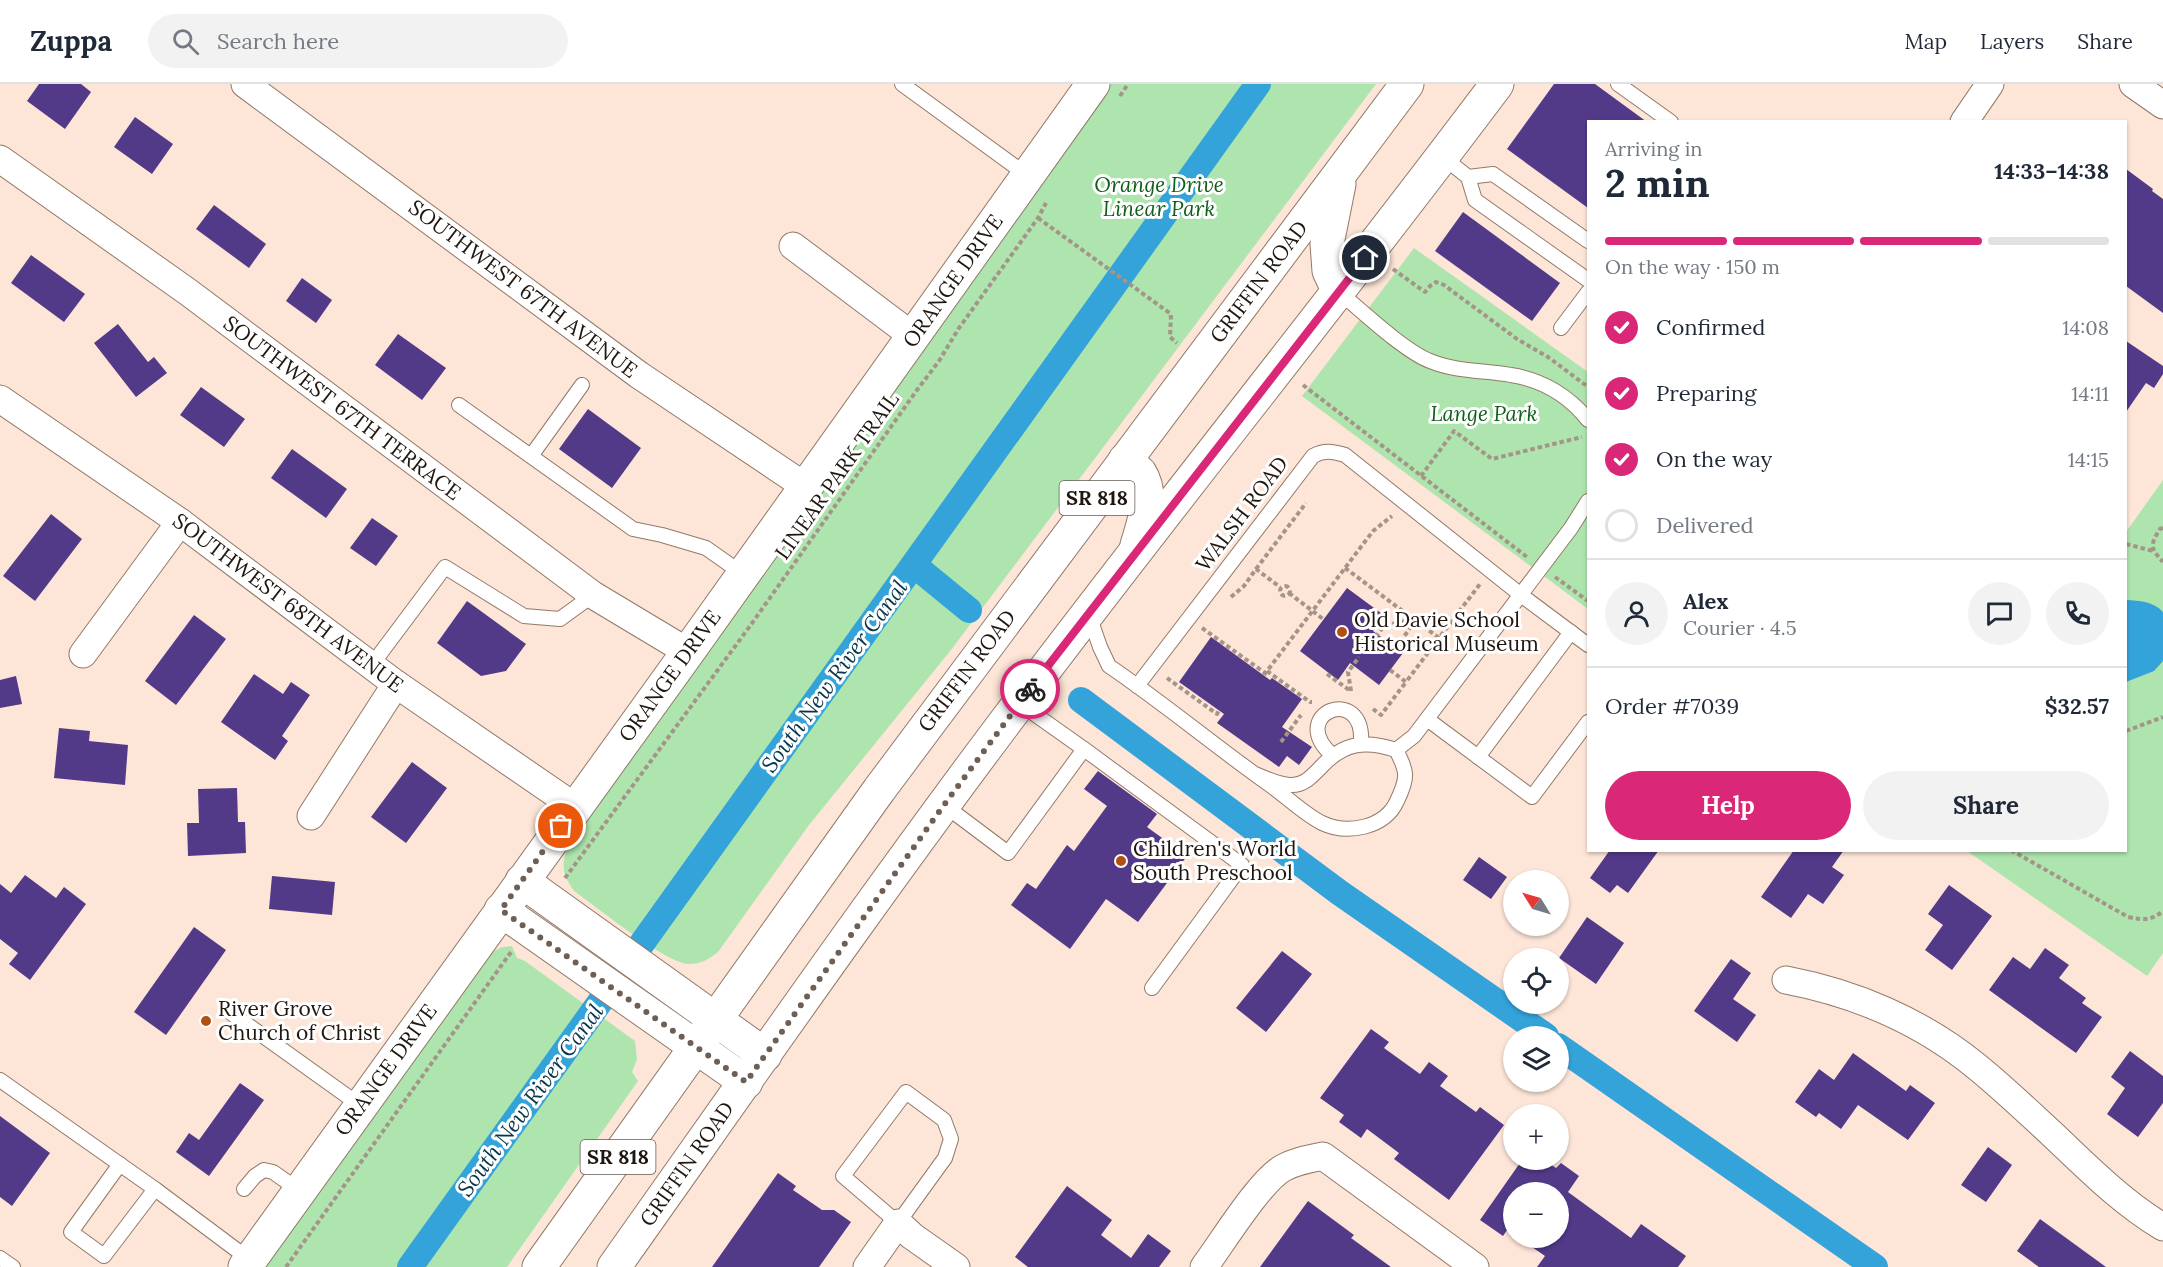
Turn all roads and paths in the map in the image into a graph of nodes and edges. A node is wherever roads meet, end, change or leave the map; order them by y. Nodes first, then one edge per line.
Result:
1 (245, 84) edge
2 (902, 84) edge
3 (1128, 84) edge
4 (1407, 84) edge
5 (1497, 84) edge
6 (1618, 84) edge
7 (1990, 84) edge
8 (2133, 84) edge
9 (1105, 92) edge
10 (2163, 105) edge
11 (1668, 120) edge
12 (1965, 120) edge
13 (0, 159) edge
14 (1455, 167) junction
15 (1342, 173) junction
16 (1040, 185) junction
17 (1038, 218) junction
18 (1587, 240) edge
19 (793, 246) dead end
20 (1393, 269) dead end
21 (1587, 279) edge
22 (1339, 292) junction
23 (1587, 293) edge
24 (1561, 328) dead end
25 (914, 337) junction
26 (1180, 346) dead end
27 (582, 385) dead end
28 (1303, 385) dead end
29 (1587, 386) edge
30 (0, 399) edge
31 (459, 405) dead end
32 (1587, 419) edge
33 (1587, 436) edge
34 (531, 456) junction
35 (1125, 460) junction
36 (1421, 476) junction
37 (806, 487) junction
38 (1306, 503) dead end
39 (1587, 503) edge
40 (1395, 513) dead end
41 (180, 522) junction
42 (2163, 528) edge
43 (2127, 544) edge
44 (1135, 552) junction
45 (2153, 552) junction
46 (1534, 562) dead end
47 (2163, 562) edge
48 (1345, 568) junction
49 (1256, 569) junction
50 (1548, 572) dead end
51 (744, 574) junction
52 (1480, 585) dead end
53 (1280, 587) junction
54 (1289, 593) junction
55 (1521, 595) junction
56 (592, 596) junction
57 (1227, 600) dead end
58 (1587, 600) edge
59 (1312, 611) junction
60 (1088, 612) junction
61 (1323, 619) dead end
62 (1205, 620) dead end
63 (1414, 620) junction
64 (1571, 632) junction
65 (1439, 638) junction
66 (1371, 643) dead end
67 (1587, 644) edge
68 (1396, 648) dead end
69 (688, 652) junction
70 (83, 654) dead end
71 (1359, 657) dead end
72 (371, 666) junction
73 (1390, 670) dead end
74 (1266, 673) junction
75 (1327, 674) dead end
76 (1164, 675) dead end
77 (1406, 682) junction
78 (396, 684) junction
79 (1137, 686) junction
80 (1348, 689) junction
81 (1337, 692) dead end
82 (1357, 697) dead end
83 (1319, 699) dead end
84 (1310, 702) junction
85 (1019, 703) junction
86 (1365, 703) dead end
87 (1219, 710) dead end
88 (2163, 717) edge
89 (1427, 719) junction
90 (1587, 723) edge
91 (2127, 731) edge
92 (1281, 742) dead end
93 (1361, 743) junction
94 (1084, 749) junction
95 (1396, 750) junction
96 (1332, 755) junction
97 (1478, 756) junction
98 (1255, 774) junction
99 (944, 805) junction
100 (575, 807) junction
101 (311, 816) dead end
102 (2014, 852) edge
103 (522, 881) junction
104 (560, 894) junction
105 (501, 910) junction
106 (2163, 910) edge
107 (524, 944) junction
108 (1786, 980) dead end
109 (1152, 988) dead end
110 (231, 1013) dead end
111 (716, 1019) junction
112 (696, 1047) junction
113 (765, 1055) junction
114 (0, 1080) edge
115 (746, 1082) junction
116 (361, 1106) junction
117 (120, 1164) junction
118 (155, 1189) junction
119 (244, 1189) dead end
120 (300, 1191) junction
121 (898, 1222) junction
122 (2163, 1227) edge
123 (0, 1258) edge
124 (248, 1264) edge
125 (14, 1267) edge
126 (286, 1267) edge
127 (539, 1267) edge
128 (614, 1267) edge
129 (867, 1267) edge
130 (956, 1267) edge
131 (1204, 1267) edge
132 (1475, 1267) edge

1 - 37 street, SOUTHWEST 67TH AVENUE
2 - 16 lane
3 - 9 path
4 - 15 main road, GRIFFIN ROAD / SR 818
5 - 14 main road, GRIFFIN ROAD / SR 818
6 - 11 lane
7 - 12 street
8 - 10 street
9 - 16 main road, ORANGE DRIVE
13 - 56 street, SOUTHWEST 67TH TERRACE
14 - 18 lane
14 - 21 lane
14 - 22 main road, GRIFFIN ROAD / SR 818
15 - 22 main road
15 - 35 main road, GRIFFIN ROAD / SR 818
16 - 17 path, LINEAR PARK TRAIL
16 - 25 main road, ORANGE DRIVE
17 - 26 path
17 - 104 path, LINEAR PARK TRAIL
19 - 25 street
20 - 29 path
22 - 32 lane
22 - 44 main road, GRIFFIN ROAD / SR 818
23 - 24 lane
25 - 37 main road, ORANGE DRIVE
27 - 34 lane
28 - 36 path
30 - 41 street, SOUTHWEST 68TH AVENUE
31 - 34 lane
33 - 36 path
34 - 51 lane
35 - 44 main road
35 - 111 main road, GRIFFIN ROAD / SR 818
36 - 46 path
37 - 51 main road, ORANGE DRIVE
38 - 49 path
39 - 55 lane
40 - 48 path
41 - 70 street
41 - 72 street, SOUTHWEST 68TH AVENUE
42 - 45 path
43 - 45 path
44 - 60 main road, GRIFFIN ROAD / SR 818
45 - 47 path
48 - 59 path
48 - 63 path
49 - 53 path
49 - 57 path
50 - 58 path
51 - 69 main road, ORANGE DRIVE
52 - 65 path
53 - 54 path
53 - 54 path
54 - 59 path
55 - 64 lane, WALSH ROAD
55 - 79 lane, WALSH ROAD
55 - 89 lane
56 - 69 street, SOUTHWEST 67TH TERRACE
56 - 72 lane
59 - 61 path
59 - 74 path
60 - 79 lane
60 - 85 main road, GRIFFIN ROAD / SR 818
62 - 74 path
63 - 65 path
63 - 66 path
63 - 68 path
64 - 67 lane, WALSH ROAD
64 - 97 lane
65 - 77 path
69 - 100 main road, ORANGE DRIVE
71 - 80 path
72 - 78 street, SOUTHWEST 68TH AVENUE
73 - 77 path
74 - 84 path
75 - 80 path
76 - 87 path
77 - 86 path
78 - 100 street, SOUTHWEST 68TH AVENUE
78 - 101 street
79 - 98 lane
80 - 81 path
80 - 82 path
83 - 84 path
84 - 92 path
85 - 94 lane
85 - 99 main road, GRIFFIN ROAD / SR 818
88 - 91 path
89 - 95 lane
89 - 97 lane
90 - 97 lane
93 - 95 lane
93 - 96 lane
93 - 96 lane
94 - 99 lane
94 - 109 lane
95 - 98 lane
96 - 98 lane
99 - 113 main road, GRIFFIN ROAD / SR 818
100 - 103 main road, ORANGE DRIVE
102 - 106 path
103 - 104 main road
103 - 105 main road, ORANGE DRIVE
104 - 111 main road
105 - 107 main road
105 - 116 main road, ORANGE DRIVE
107 - 112 main road
107 - 126 path
108 - 122 street
110 - 116 lane
111 - 112 main road, GRIFFIN ROAD / SR 818
111 - 113 main road
112 - 115 main road
112 - 127 main road, GRIFFIN ROAD / SR 818
113 - 115 main road, GRIFFIN ROAD / SR 818
114 - 117 lane
115 - 128 main road, GRIFFIN ROAD / SR 818
116 - 120 main road, ORANGE DRIVE
117 - 118 lane
117 - 118 lane
118 - 124 lane
119 - 120 lane
120 - 124 main road, ORANGE DRIVE
121 - 121 lane
121 - 129 street
121 - 130 street
123 - 125 lane
131 - 132 street

